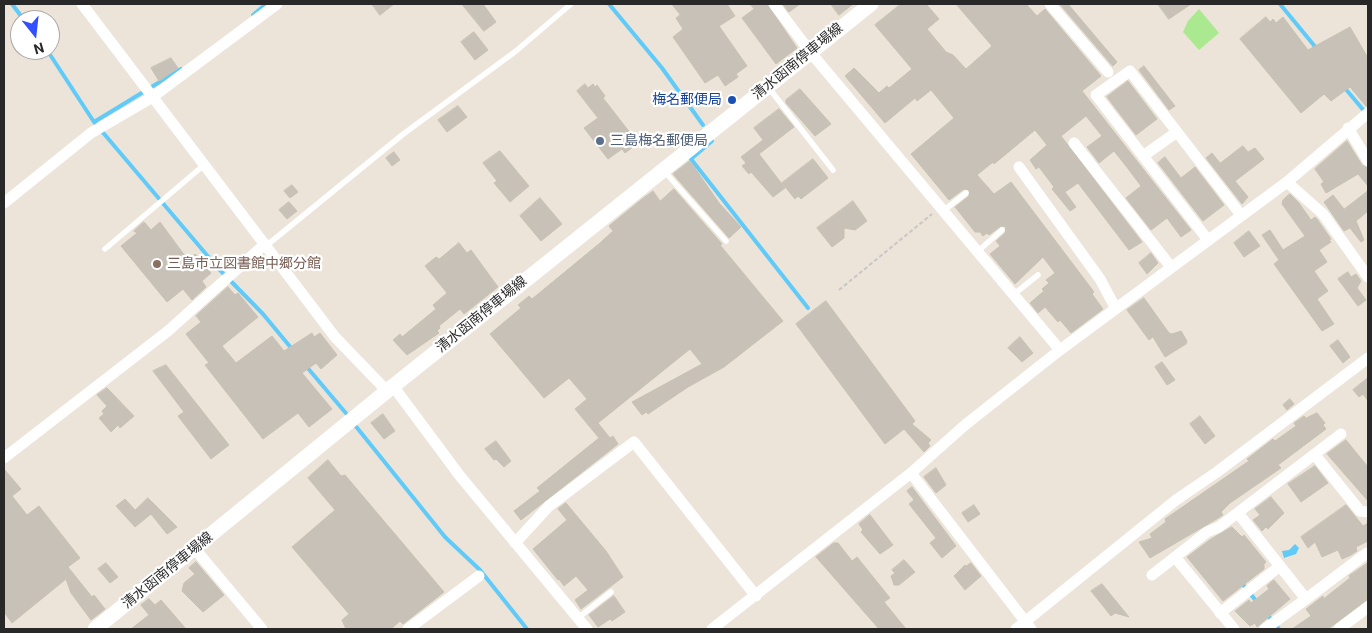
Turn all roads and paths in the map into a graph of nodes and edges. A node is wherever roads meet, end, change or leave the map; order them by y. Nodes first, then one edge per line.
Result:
1 (82, 4) edge
2 (277, 4) edge
3 (571, 4) edge
4 (774, 4) edge
5 (871, 4) edge
6 (1050, 4) edge
7 (810, 53) junction
8 (1108, 72) dead end
9 (768, 87) junction
10 (151, 98) junction
11 (1368, 113) edge
12 (1363, 122) edge
13 (1348, 128) junction
14 (1177, 132) junction
15 (1074, 143) dead end
16 (1143, 156) junction
17 (1368, 161) edge
18 (204, 166) junction
19 (1019, 167) dead end
20 (664, 170) junction
21 (833, 170) dead end
22 (1287, 182) junction
23 (966, 193) dead end
24 (4, 203) edge
25 (942, 209) junction
26 (1241, 215) junction
27 (1002, 230) dead end
28 (1208, 240) junction
29 (726, 242) dead end
30 (266, 245) junction
31 (105, 249) dead end
32 (977, 252) junction
33 (1364, 263) edge
34 (1171, 267) junction
35 (1038, 275) dead end
36 (1368, 277) edge
37 (839, 290) dead end
38 (1013, 295) junction
39 (1116, 309) junction
40 (1060, 350) junction
41 (1368, 358) edge
42 (390, 389) junction
43 (1340, 434) dead end
44 (1315, 455) junction
45 (4, 458) edge
46 (911, 473) junction
47 (1368, 512) edge
48 (1238, 513) junction
49 (515, 543) junction
50 (195, 549) junction
51 (1368, 553) edge
52 (1175, 557) junction
53 (1280, 566) junction
54 (1152, 575) dead end
55 (478, 576) dead end
56 (611, 592) dead end
57 (756, 596) junction
58 (1306, 599) junction
59 (1368, 607) edge
60 (1220, 613) junction
61 (578, 618) junction
62 (1028, 626) edge
63 (95, 629) edge
64 (262, 629) edge
65 (408, 629) edge
66 (587, 629) edge
67 (712, 629) edge
68 (1016, 629) edge
69 (1234, 629) edge
70 (1265, 629) edge
71 (1339, 629) edge

1 - 10 street
2 - 10 street
3 - 30 lane
4 - 7 street
5 - 7 main road, 清水函南停車場線
6 - 8 street
7 - 9 main road, 清水函南停車場線
7 - 25 street
9 - 20 main road, 清水函南停車場線
9 - 21 lane
10 - 18 street
10 - 24 street
11 - 12 street
12 - 13 street
13 - 17 street
13 - 22 street
14 - 16 street
14 - 16 street
14 - 26 street
15 - 34 street
16 - 28 street
18 - 30 street
18 - 31 lane
19 - 39 street
20 - 29 lane
20 - 42 main road, 清水函南停車場線
22 - 26 street
22 - 33 street
23 - 25 lane
25 - 32 street
25 - 37 path
26 - 28 street
27 - 32 lane
28 - 34 street
30 - 42 street
30 - 45 street
32 - 38 street
33 - 36 street
34 - 39 street
35 - 38 lane
38 - 40 street
39 - 40 street
40 - 46 street
41 - 62 street
42 - 49 street
42 - 50 main road, 清水函南停車場線
43 - 44 street
44 - 47 street
44 - 48 street
46 - 57 street
46 - 62 street
48 - 52 street
48 - 53 street
49 - 57 street
49 - 61 street
50 - 63 main road, 清水函南停車場線
50 - 64 street
51 - 58 street
52 - 54 street
52 - 60 street
53 - 58 street
53 - 60 street
55 - 65 street
56 - 61 lane
57 - 67 street
58 - 70 street
59 - 71 street
60 - 69 street
61 - 66 street
62 - 68 street

